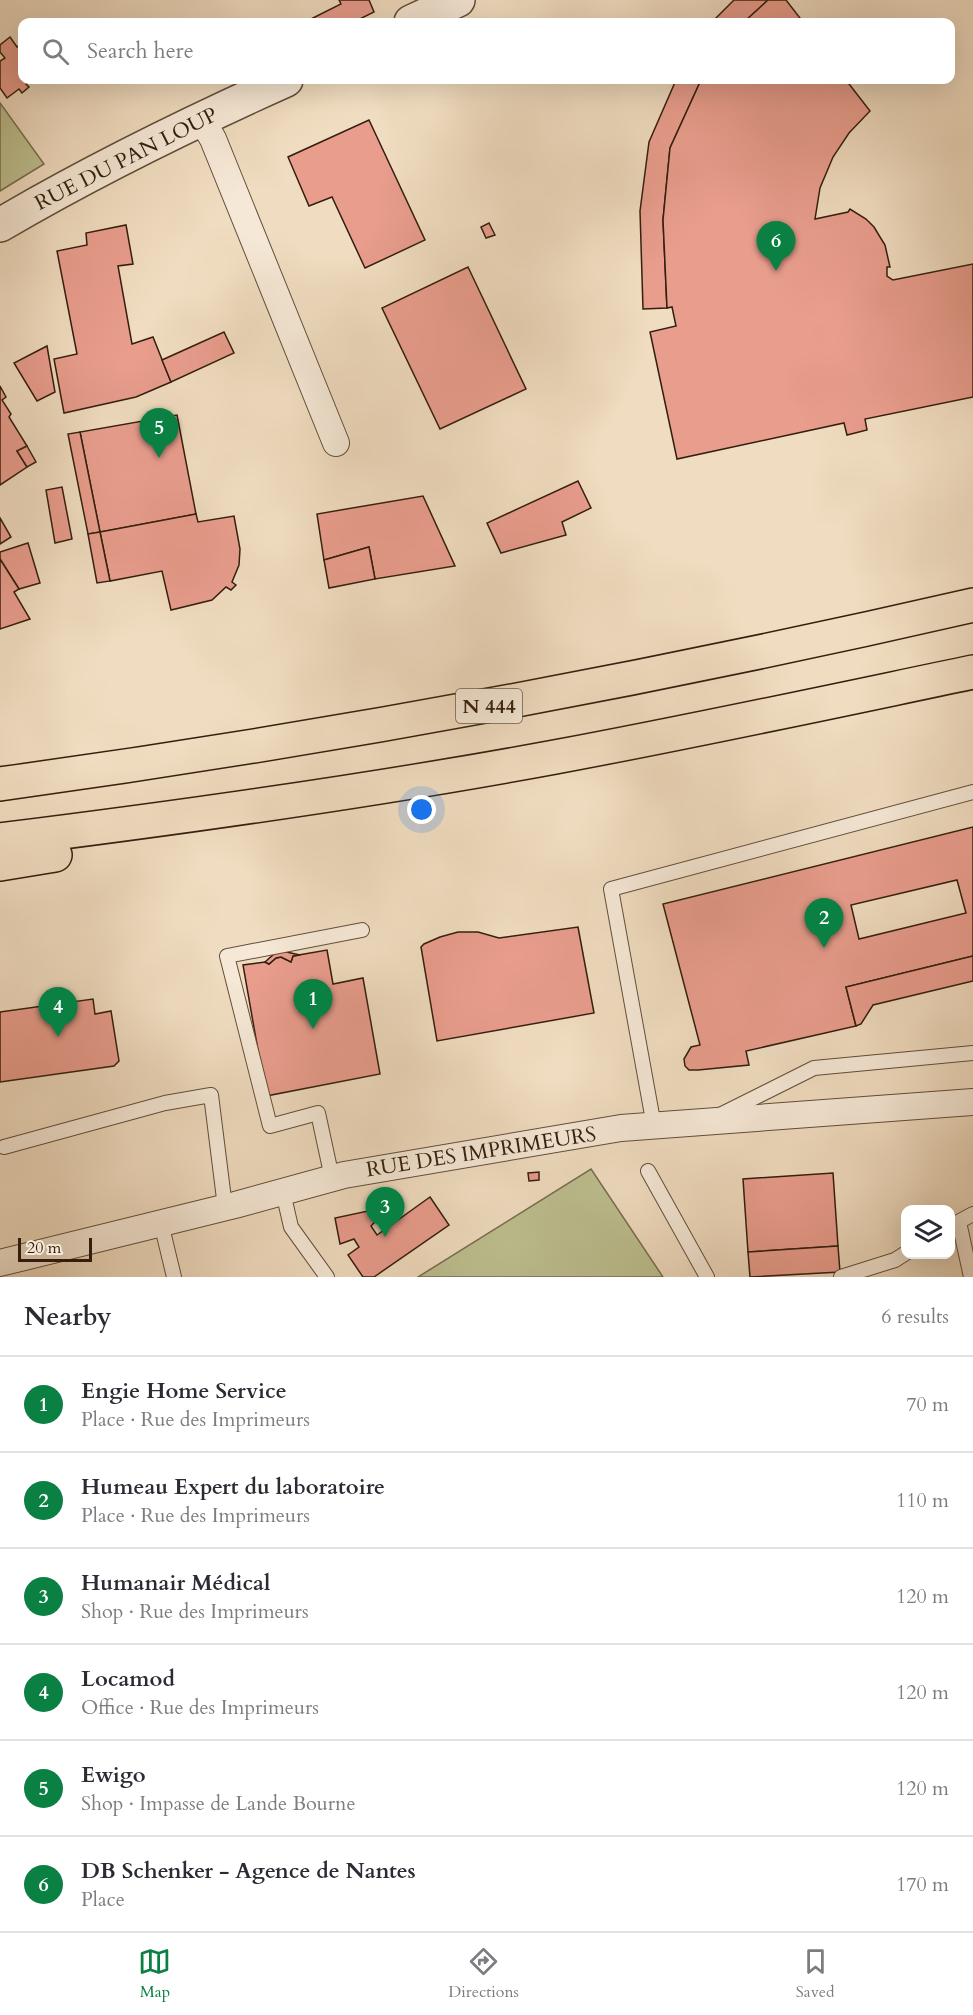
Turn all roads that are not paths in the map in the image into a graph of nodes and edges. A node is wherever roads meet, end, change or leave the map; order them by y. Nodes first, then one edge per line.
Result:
1 (458, 0) edge
2 (412, 14) edge
3 (277, 84) edge
4 (201, 119) junction
5 (0, 225) edge
6 (336, 443) dead end
7 (973, 605) edge
8 (973, 672) edge
9 (0, 784) edge
10 (973, 792) edge
11 (86, 830) junction
12 (0, 840) edge
13 (0, 864) edge
14 (362, 930) dead end
15 (973, 1053) edge
16 (973, 1102) edge
17 (705, 1122) junction
18 (654, 1126) junction
19 (4, 1147) dead end
20 (648, 1172) dead end
21 (332, 1178) junction
22 (283, 1192) junction
23 (225, 1207) junction
24 (973, 1214) edge
25 (161, 1223) junction
26 (955, 1224) edge
27 (901, 1256) edge
28 (14, 1266) edge
29 (174, 1277) edge
30 (327, 1277) edge
31 (707, 1277) edge
32 (841, 1277) edge
33 (971, 1277) edge

1 - 2 street
3 - 4 street, RUE DU PAN LOUP
4 - 5 street, RUE DU PAN LOUP
4 - 6 street
7 - 9 highway, N 444
8 - 11 highway
10 - 18 lane
11 - 12 highway
11 - 13 highway
14 - 21 lane
15 - 17 lane
16 - 17 street, RUE DES IMPRIMEURS
17 - 18 street, RUE DES IMPRIMEURS
18 - 21 street, RUE DES IMPRIMEURS
19 - 23 lane
20 - 31 lane
21 - 22 street, RUE DES IMPRIMEURS
22 - 23 street, RUE DES IMPRIMEURS
22 - 30 lane
23 - 25 street, RUE DES IMPRIMEURS
24 - 26 lane
25 - 28 street, RUE DES IMPRIMEURS
25 - 29 lane
26 - 33 lane
27 - 32 lane

